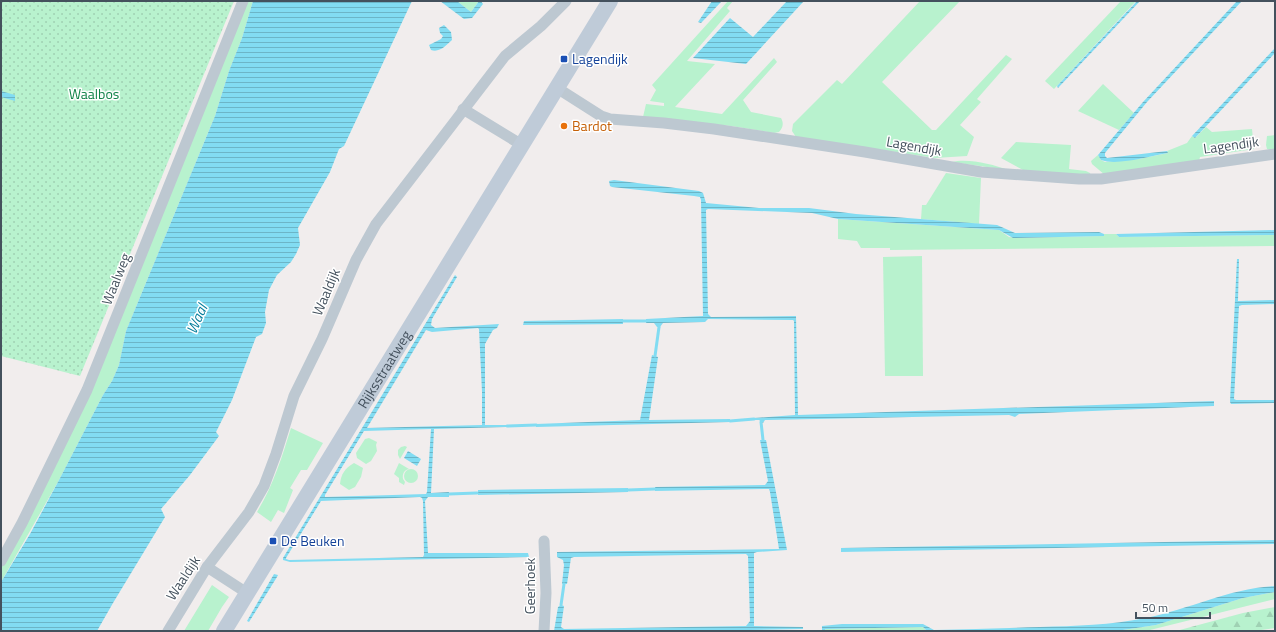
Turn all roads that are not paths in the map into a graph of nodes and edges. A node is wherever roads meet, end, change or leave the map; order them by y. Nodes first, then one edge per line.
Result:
1 (243, 1) edge
2 (566, 1) edge
3 (610, 1) edge
4 (557, 88) junction
5 (464, 109) junction
6 (522, 145) junction
7 (1275, 154) edge
8 (544, 541) dead end
9 (1, 561) edge
10 (207, 567) junction
11 (247, 593) junction
12 (168, 631) edge
13 (224, 631) edge
14 (544, 631) edge

1 - 9 street, Waalweg
2 - 5 street, Waaldijk
3 - 4 street, Rijksstraatweg
4 - 6 street, Rijksstraatweg
4 - 7 street, Lagendijk
5 - 6 street
5 - 10 street, Waaldijk
6 - 11 street, Rijksstraatweg
8 - 14 street, Geerhoek
10 - 11 street
10 - 12 street, Waaldijk
11 - 13 street, Rijksstraatweg

